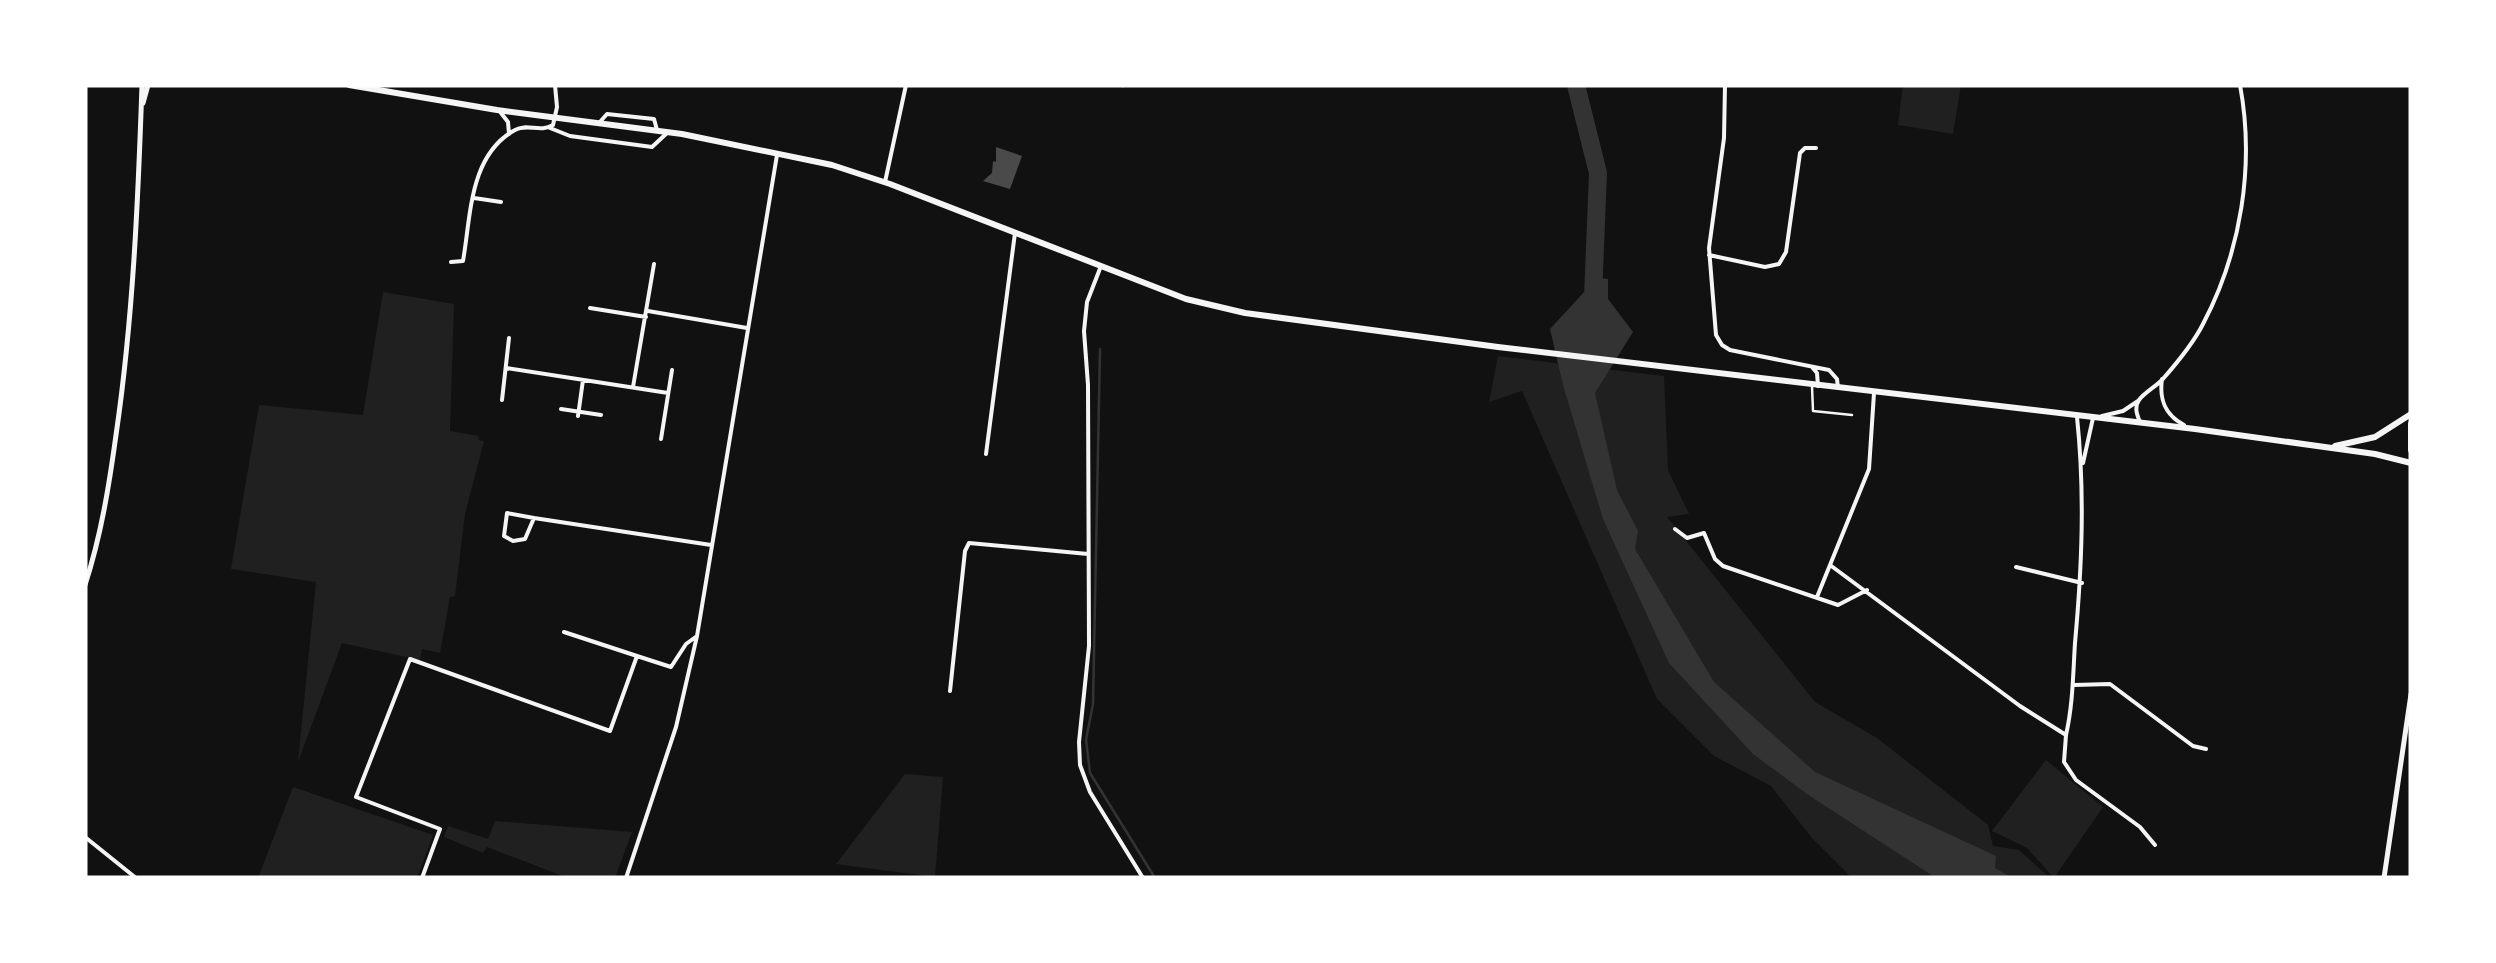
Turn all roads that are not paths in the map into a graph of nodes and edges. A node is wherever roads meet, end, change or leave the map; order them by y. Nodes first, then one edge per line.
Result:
1 (145, 85) edge
2 (349, 85) edge
3 (555, 85) edge
4 (906, 85) edge
5 (1726, 85) edge
6 (2240, 85) edge
7 (497, 110) junction
8 (556, 118) junction
9 (550, 128) junction
10 (668, 132) junction
11 (509, 134) junction
12 (1816, 148) dead end
13 (777, 152) junction
14 (885, 182) junction
15 (474, 198) junction
16 (502, 202) dead end
17 (1015, 234) junction
18 (1709, 255) junction
19 (451, 262) dead end
20 (654, 264) dead end
21 (1101, 266) junction
22 (590, 308) dead end
23 (646, 314) junction
24 (747, 328) junction
25 (510, 338) dead end
26 (1808, 365) junction
27 (506, 368) junction
28 (672, 370) dead end
29 (2162, 379) junction
30 (583, 380) junction
31 (1815, 386) junction
32 (633, 387) junction
33 (1838, 388) junction
34 (1874, 392) junction
35 (668, 393) junction
36 (502, 400) dead end
37 (2138, 401) junction
38 (560, 409) dead end
39 (579, 414) junction
40 (2411, 414) edge
41 (600, 415) dead end
42 (1852, 415) dead end
43 (2077, 416) junction
44 (2094, 417) junction
45 (2140, 422) junction
46 (2411, 424) edge
47 (2195, 429) junction
48 (660, 439) dead end
49 (2327, 447) junction
50 (2411, 450) edge
51 (986, 454) dead end
52 (2411, 462) edge
53 (2082, 468) junction
54 (534, 518) junction
55 (1674, 529) dead end
56 (710, 545) junction
57 (1088, 554) junction
58 (1830, 564) junction
59 (2016, 567) dead end
60 (2082, 583) junction
61 (85, 585) edge
62 (1867, 590) junction
63 (1816, 599) junction
64 (564, 632) dead end
65 (696, 636) junction
66 (637, 656) junction
67 (2074, 684) junction
68 (950, 692) dead end
69 (2411, 694) edge
70 (2066, 735) junction
71 (2206, 749) dead end
72 (85, 837) edge
73 (2155, 845) dead end
74 (136, 878) edge
75 (422, 878) edge
76 (626, 878) edge
77 (1143, 878) edge
78 (2384, 878) edge

1 - 61 street
2 - 7 main road
3 - 8 street
4 - 14 street
5 - 18 street
6 - 29 street
7 - 8 main road
7 - 11 street
8 - 9 street
8 - 10 main road
9 - 10 street
9 - 11 street
10 - 13 main road
11 - 15 street
12 - 18 street
13 - 14 main road
13 - 24 street
14 - 17 main road
15 - 16 street
15 - 19 street
17 - 21 main road
17 - 51 street
18 - 26 street
20 - 23 street
21 - 31 main road
21 - 57 street
22 - 23 street
23 - 24 street
23 - 32 street
24 - 56 street
25 - 27 street
26 - 31 street
26 - 33 street
27 - 30 street
27 - 36 street
28 - 35 street
29 - 37 street
29 - 47 street
30 - 32 street
30 - 39 street
31 - 33 main road
31 - 42 lane
32 - 35 street
33 - 34 main road
34 - 43 main road
34 - 58 street
35 - 48 street
37 - 44 street
37 - 45 street
38 - 39 street
39 - 41 street
40 - 49 main road
43 - 44 main road
43 - 53 street
44 - 45 main road
44 - 53 street
45 - 47 main road
46 - 50 main road
47 - 49 main road
49 - 52 main road
53 - 60 street
54 - 54 street
54 - 56 street
55 - 63 street
56 - 65 street
57 - 68 street
57 - 77 street
58 - 62 street
58 - 63 street
59 - 60 street
60 - 67 street
62 - 63 street
62 - 70 street
64 - 66 street
65 - 66 street
65 - 76 street
66 - 75 street
67 - 70 street
67 - 71 street
69 - 78 street
70 - 73 street
72 - 74 street

